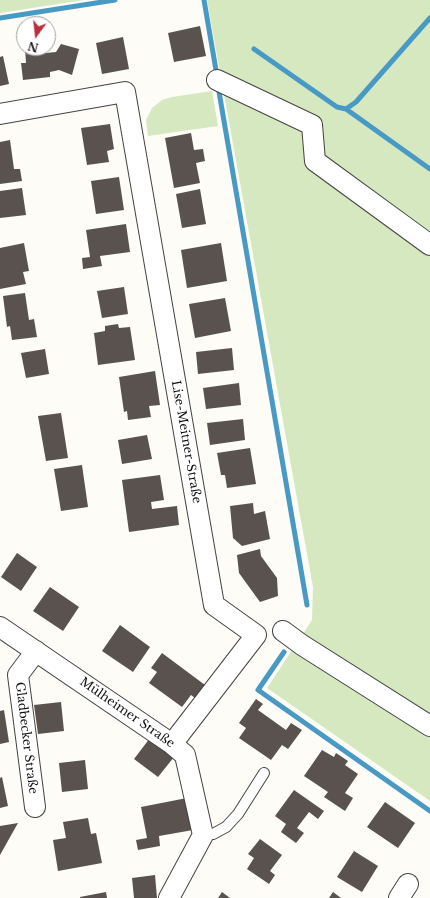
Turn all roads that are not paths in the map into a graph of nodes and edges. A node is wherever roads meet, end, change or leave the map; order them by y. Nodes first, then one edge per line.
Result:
1 (217, 80) dead end
2 (0, 114) edge
3 (430, 245) edge
4 (0, 627) edge
5 (256, 635) junction
6 (36, 650) junction
7 (430, 726) edge
8 (172, 744) junction
9 (264, 773) dead end
10 (35, 807) dead end
11 (203, 835) junction
12 (169, 898) edge

1 - 3 street
2 - 5 street, Lise-Meitner-Straße
4 - 6 street, Mülheimer Straße
5 - 7 street
5 - 8 street
6 - 8 street, Mülheimer Straße
6 - 10 street, Gladbecker Straße
8 - 11 street, Mülheimer Straße
9 - 11 lane
11 - 12 street

